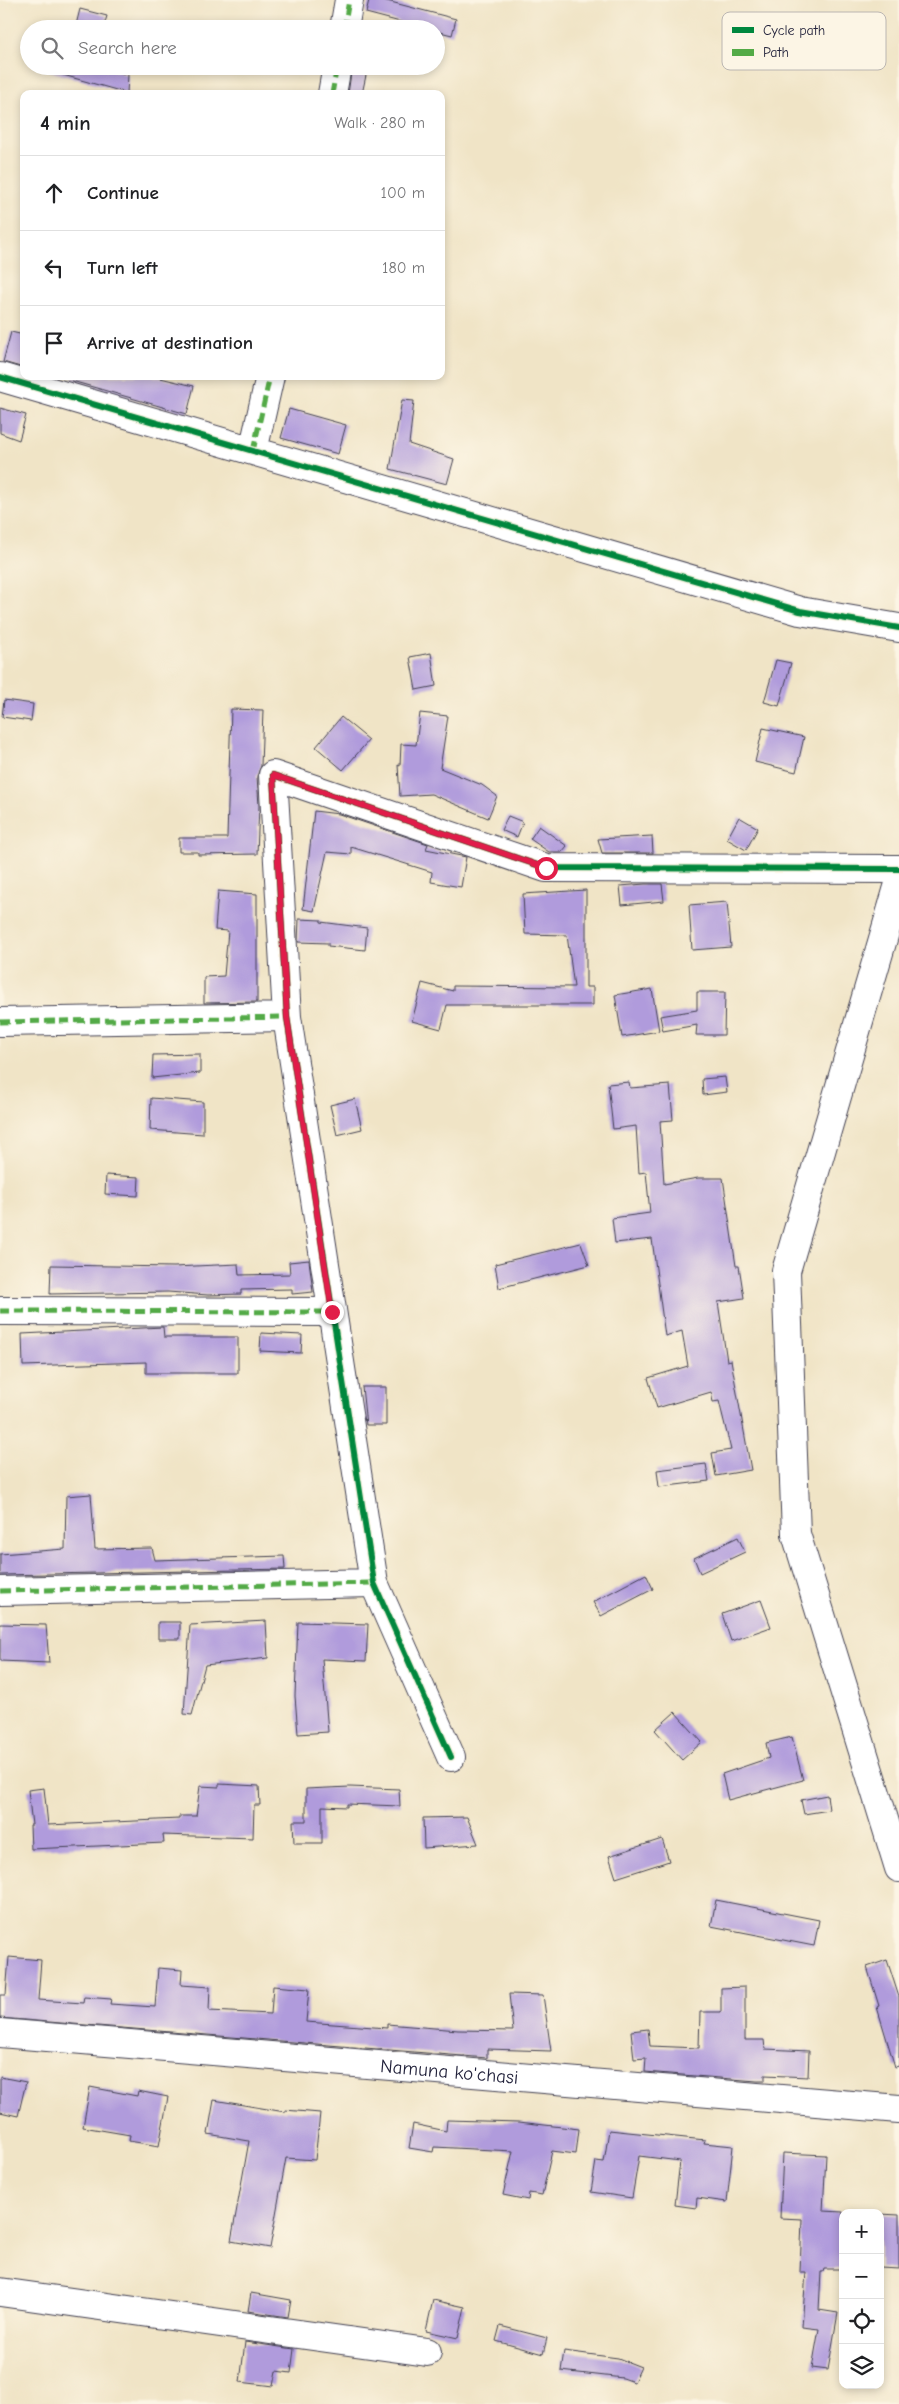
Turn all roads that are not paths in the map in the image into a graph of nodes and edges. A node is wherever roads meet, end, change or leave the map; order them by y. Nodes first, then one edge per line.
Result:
1 (349, 0) edge
2 (346, 20) edge
3 (335, 75) edge
4 (333, 90) edge
5 (0, 377) edge
6 (269, 380) edge
7 (253, 451) junction
8 (899, 628) edge
9 (899, 870) edge
10 (899, 884) edge
11 (287, 1017) junction
12 (0, 1022) edge
13 (0, 1311) edge
14 (332, 1312) junction
15 (374, 1583) junction
16 (0, 1591) edge
17 (451, 1757) dead end
18 (899, 1868) edge
19 (0, 2034) edge
20 (899, 2109) edge
21 (0, 2292) edge
22 (427, 2352) dead end

1 - 2 street
3 - 4 street
5 - 7 street
6 - 7 street
7 - 8 street
9 - 11 street
10 - 18 street
11 - 12 street
11 - 14 street
13 - 14 street
14 - 15 street
15 - 16 street
15 - 17 street
19 - 20 street, Namuna ko'chasi
21 - 22 street

